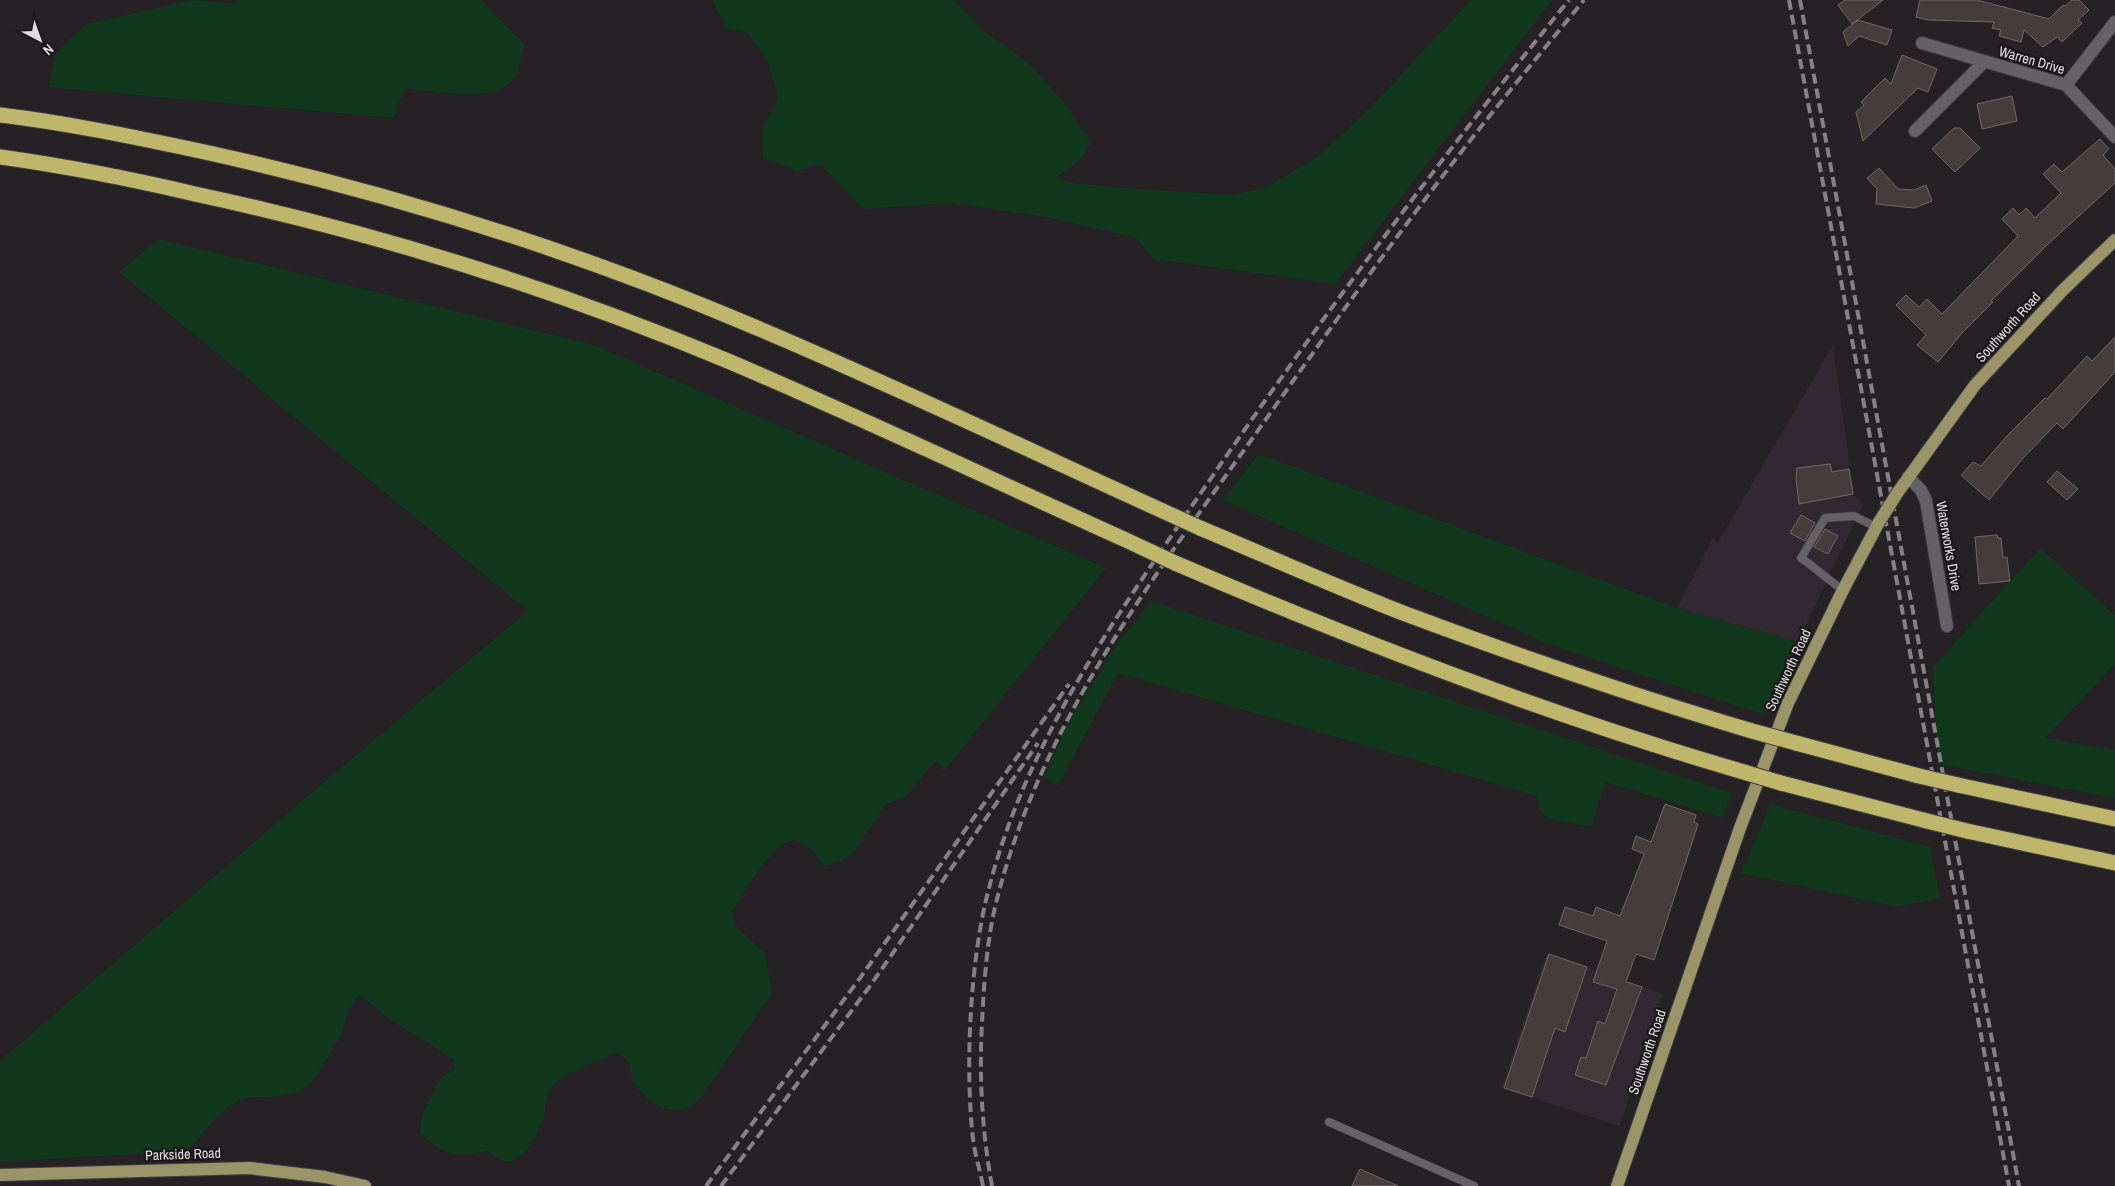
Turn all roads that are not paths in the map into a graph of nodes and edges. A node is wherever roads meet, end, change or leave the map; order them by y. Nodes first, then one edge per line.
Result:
1 (2115, 22) edge
2 (1922, 43) dead end
3 (1984, 62) junction
4 (2066, 85) junction
5 (0, 114) edge
6 (1915, 131) dead end
7 (2115, 137) edge
8 (0, 157) edge
9 (2115, 240) edge
10 (1908, 477) junction
11 (1878, 524) junction
12 (1843, 590) junction
13 (1947, 626) dead end
14 (2115, 819) edge
15 (2115, 863) edge
16 (1329, 1122) dead end
17 (0, 1176) edge
18 (365, 1186) edge
19 (1474, 1186) edge
20 (1617, 1186) edge

1 - 4 street
2 - 3 street, Warren Drive
3 - 4 street, Warren Drive
3 - 6 street
4 - 7 street, Warren Drive
5 - 14 highway, bridge
8 - 15 highway, bridge
9 - 10 main road, Southworth Road
10 - 11 main road, Southworth Road, bridge
10 - 13 street, Waterworks Drive
11 - 12 main road, Southworth Road
11 - 12 lane
12 - 20 main road, Southworth Road
16 - 19 lane
17 - 18 main road, Parkside Road

